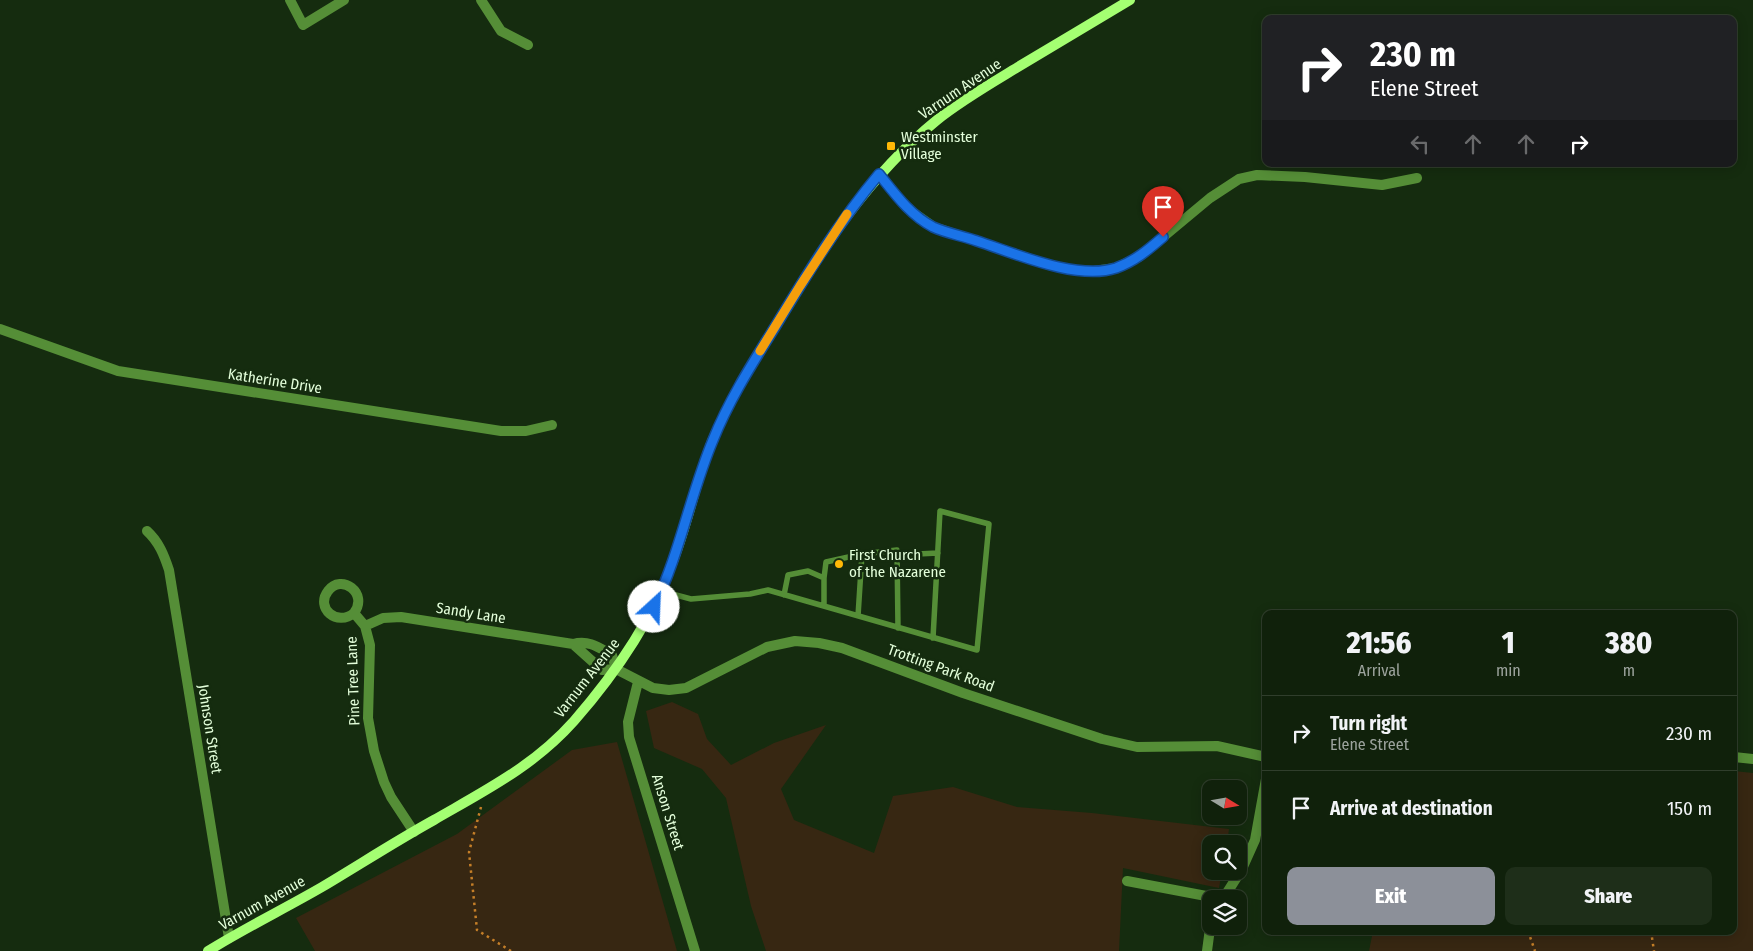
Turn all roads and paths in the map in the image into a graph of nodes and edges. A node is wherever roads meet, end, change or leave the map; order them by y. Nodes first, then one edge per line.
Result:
1 (290, 0) edge
2 (344, 0) edge
3 (481, 0) edge
4 (1130, 0) edge
5 (528, 46) dead end
6 (879, 174) junction
7 (1417, 178) dead end
8 (0, 329) edge
9 (552, 425) dead end
10 (147, 531) dead end
11 (938, 553) junction
12 (862, 554) junction
13 (897, 555) junction
14 (824, 578) junction
15 (662, 591) junction
16 (784, 595) junction
17 (824, 606) junction
18 (354, 613) dead end
19 (858, 616) junction
20 (365, 626) junction
21 (898, 628) junction
22 (933, 638) junction
23 (573, 644) junction
24 (616, 669) junction
25 (638, 682) junction
26 (1262, 756) edge
27 (1737, 756) edge
28 (1753, 759) edge
29 (485, 792) junction
30 (1262, 801) edge
31 (414, 832) junction
32 (1127, 882) dead end
33 (1228, 890) edge
34 (1202, 895) edge
35 (1209, 935) edge
36 (1529, 935) edge
37 (1652, 935) edge
38 (229, 938) junction
39 (208, 951) edge
40 (510, 951) edge
41 (695, 951) edge
42 (1207, 951) edge
43 (1535, 951) edge
44 (1654, 951) edge

1 - 2 street
3 - 5 street
4 - 6 main road, Varnum Avenue
6 - 7 street
6 - 15 main road, Varnum Avenue
8 - 9 street, Katherine Drive
10 - 38 street, Johnson Street
11 - 13 lane
11 - 22 lane
11 - 22 lane
12 - 13 lane
12 - 14 lane
12 - 19 lane
13 - 21 lane
14 - 16 lane
14 - 17 lane
15 - 16 lane
15 - 24 main road, Varnum Avenue
16 - 17 lane
17 - 19 lane
18 - 20 street, Pine Tree Lane
19 - 21 lane
20 - 23 street, Sandy Lane
20 - 31 street, Pine Tree Lane
21 - 22 lane
23 - 24 street
23 - 24 street, Sandy Lane
24 - 25 street, Trotting Park Road
24 - 29 main road, Varnum Avenue
25 - 26 street, Trotting Park Road
25 - 41 street, Anson Street
27 - 28 street
29 - 31 main road, Varnum Avenue
29 - 40 path
30 - 33 street
31 - 38 main road, Varnum Avenue
32 - 34 street
35 - 42 street
36 - 43 path
37 - 44 path
38 - 39 main road, Varnum Avenue

